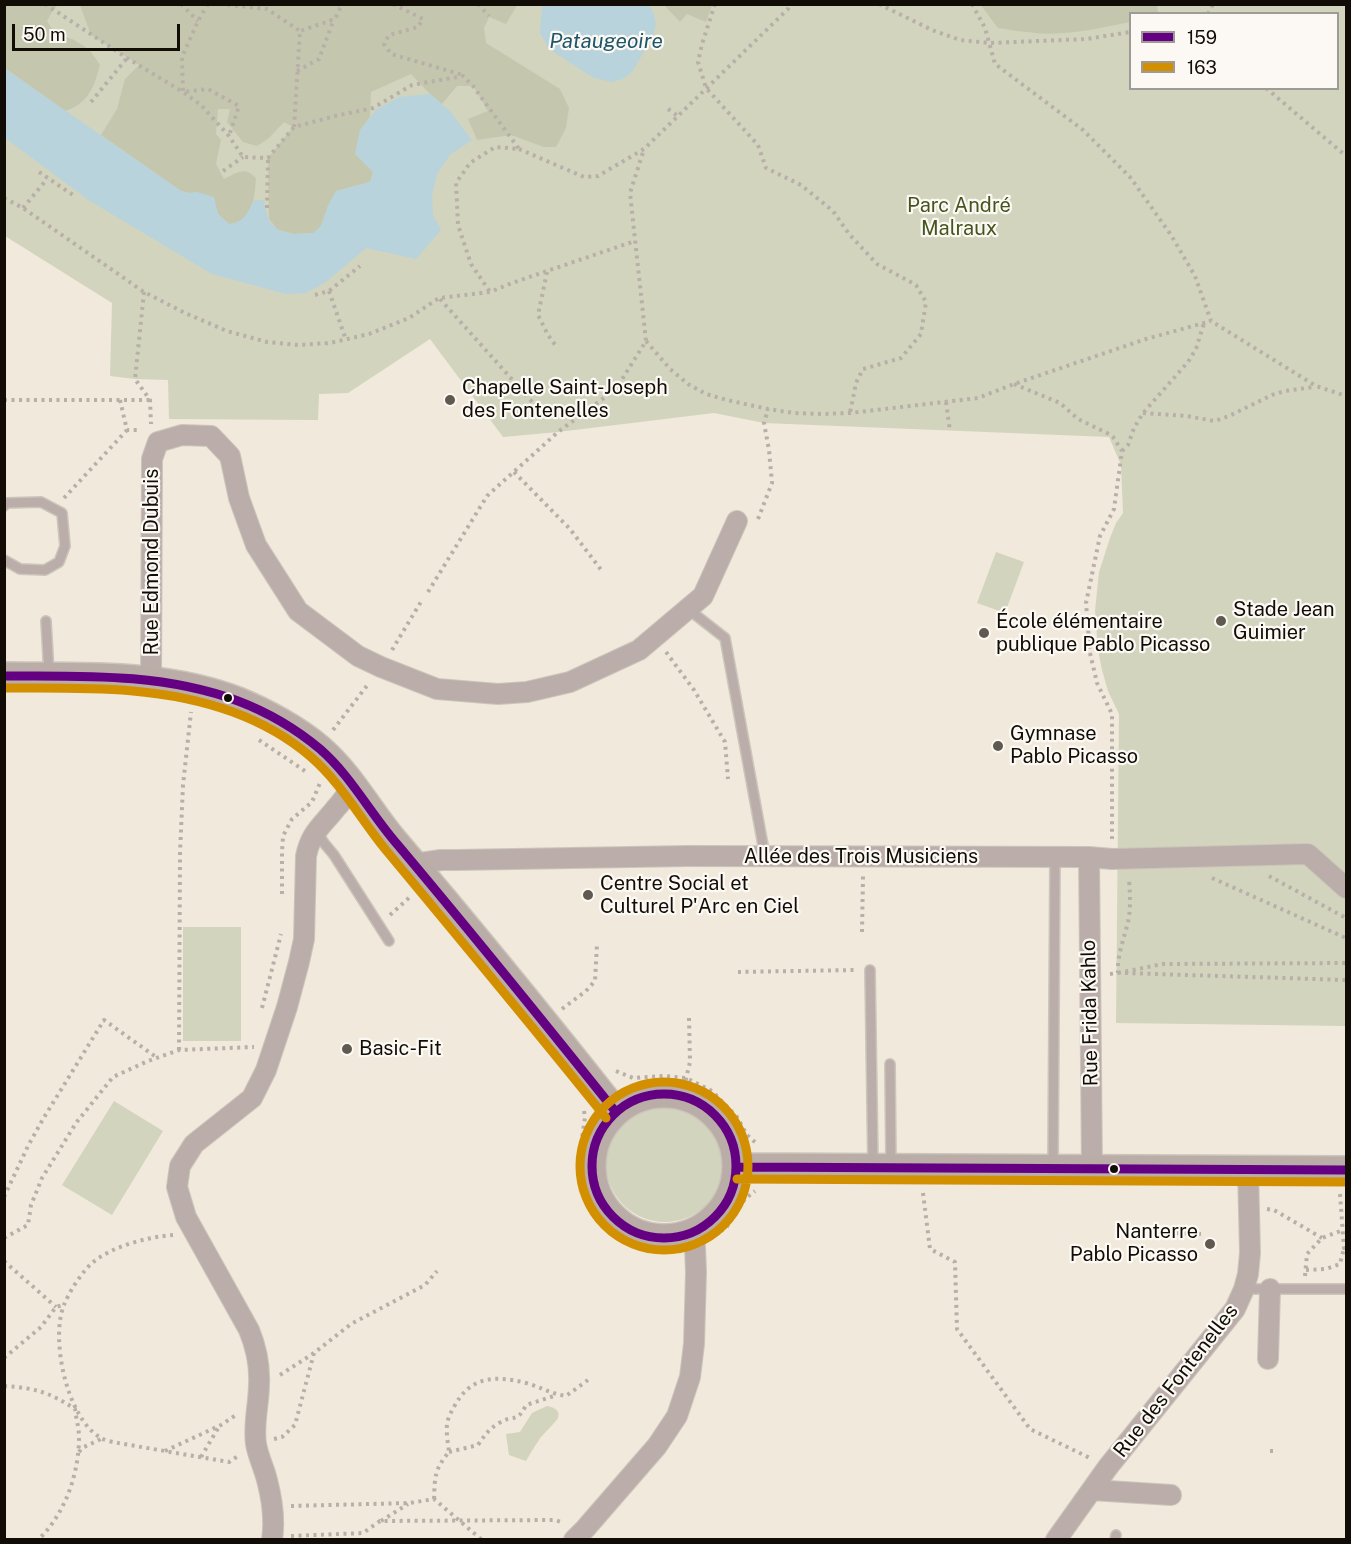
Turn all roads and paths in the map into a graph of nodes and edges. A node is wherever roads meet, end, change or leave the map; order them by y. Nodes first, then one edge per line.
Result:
1 (45, 4) edge
2 (181, 4) edge
3 (208, 4) edge
4 (220, 4) edge
5 (342, 4) edge
6 (393, 4) edge
7 (478, 4) edge
8 (715, 4) edge
9 (790, 4) edge
10 (879, 4) edge
11 (972, 4) edge
12 (267, 7) edge
13 (489, 16) dead end
14 (335, 19) junction
15 (198, 21) junction
16 (300, 30) junction
17 (1129, 32) edge
18 (990, 43) junction
19 (127, 58) junction
20 (296, 71) junction
21 (463, 76) junction
22 (706, 88) junction
23 (1268, 90) edge
24 (183, 92) junction
25 (90, 102) dead end
26 (668, 109) dead end
27 (678, 116) junction
28 (294, 127) junction
29 (229, 136) junction
30 (519, 149) junction
31 (644, 149) junction
32 (1347, 156) edge
33 (243, 157) junction
34 (268, 158) junction
35 (223, 171) dead end
36 (39, 172) dead end
37 (48, 179) junction
38 (73, 195) dead end
39 (4, 198) edge
40 (23, 208) junction
41 (267, 208) dead end
42 (635, 242) junction
43 (360, 266) dead end
44 (547, 271) junction
45 (329, 291) junction
46 (144, 292) junction
47 (490, 292) junction
48 (315, 295) dead end
49 (439, 298) junction
50 (1211, 321) junction
51 (1204, 323) junction
52 (346, 340) junction
53 (646, 341) junction
54 (556, 346) dead end
55 (1014, 384) junction
56 (1316, 387) junction
57 (1347, 396) edge
58 (4, 400) edge
59 (120, 400) junction
60 (150, 400) junction
61 (946, 402) junction
62 (768, 409) junction
63 (850, 412) junction
64 (1143, 413) junction
65 (543, 414) dead end
66 (127, 430) junction
67 (950, 431) dead end
68 (1122, 451) junction
69 (514, 472) junction
70 (4, 506) edge
71 (54, 509) junction
72 (737, 521) joint
73 (4, 560) edge
74 (45, 570) junction
75 (602, 571) dead end
76 (45, 582) dead end
77 (428, 592) dead end
78 (688, 609) junction
79 (46, 621) dead end
80 (654, 637) junction
81 (4, 676) edge
82 (49, 677) junction
83 (151, 680) junction
84 (191, 711) dead end
85 (728, 779) dead end
86 (353, 784) junction
87 (316, 830) junction
88 (765, 856) junction
89 (1232, 856) junction
90 (863, 857) junction
91 (1089, 857) junction
92 (1055, 858) junction
93 (1117, 859) junction
94 (414, 864) junction
95 (1209, 877) dead end
96 (1347, 888) edge
97 (1347, 918) edge
98 (862, 932) dead end
99 (1347, 938) edge
100 (388, 941) dead end
101 (597, 944) dead end
102 (1347, 963) edge
103 (870, 970) joint
104 (738, 972) dead end
105 (1119, 973) junction
106 (1089, 974) junction
107 (1347, 980) edge
108 (560, 1012) dead end
109 (689, 1018) dead end
110 (179, 1050) junction
111 (272, 1051) junction
112 (156, 1058) junction
113 (890, 1064) dead end
114 (590, 1078) junction
115 (684, 1087) junction
116 (583, 1106) dead end
117 (615, 1111) junction
118 (747, 1167) junction
119 (882, 1167) junction
120 (920, 1167) junction
121 (1053, 1169) junction
122 (1092, 1169) junction
123 (1248, 1169) junction
124 (1343, 1178) edge
125 (4, 1197) edge
126 (1340, 1201) junction
127 (1347, 1201) edge
128 (1248, 1208) junction
129 (1343, 1230) junction
130 (195, 1233) junction
131 (1201, 1234) dead end
132 (1173, 1237) dead end
133 (4, 1238) edge
134 (1322, 1238) junction
135 (694, 1239) junction
136 (1346, 1248) edge
137 (4, 1261) edge
138 (1306, 1270) junction
139 (437, 1271) dead end
140 (1244, 1289) junction
141 (1270, 1289) junction
142 (1304, 1289) junction
143 (1347, 1289) edge
144 (63, 1305) junction
145 (56, 1307) junction
146 (314, 1353) junction
147 (4, 1358) edge
148 (1268, 1359) dead end
149 (588, 1380) dead end
150 (259, 1384) junction
151 (4, 1386) edge
152 (558, 1395) junction
153 (237, 1405) dead end
154 (75, 1409) junction
155 (221, 1425) junction
156 (101, 1439) junction
157 (256, 1444) junction
158 (164, 1451) junction
159 (449, 1452) junction
160 (78, 1456) junction
161 (201, 1458) junction
162 (1108, 1467) junction
163 (1092, 1490) junction
164 (1171, 1495) dead end
165 (434, 1499) junction
166 (410, 1503) junction
167 (272, 1506) junction
168 (380, 1521) junction
169 (460, 1521) junction
170 (580, 1534) edge
171 (320, 1537) edge
172 (272, 1538) edge
173 (38, 1539) edge
174 (482, 1539) edge
175 (1056, 1539) edge

1 - 19 path
2 - 15 path
3 - 15 path
4 - 12 path
5 - 14 path
6 - 21 path
7 - 13 path
8 - 22 path
9 - 22 path
10 - 18 path
11 - 18 path
12 - 16 path
14 - 16 path
14 - 20 path
15 - 24 path
16 - 20 path
17 - 18 path
18 - 50 path
19 - 24 path
19 - 25 path
20 - 28 path
21 - 28 path
21 - 30 path
22 - 27 path
22 - 63 path
23 - 32 path
24 - 29 path
24 - 29 path
26 - 27 path
27 - 31 path
28 - 34 path
29 - 33 path
30 - 31 path
30 - 47 path
31 - 42 path
33 - 34 path
33 - 35 path
34 - 41 path
36 - 37 path
37 - 38 path
37 - 40 path
39 - 40 path
40 - 46 path
42 - 44 path
42 - 53 path
43 - 45 path
44 - 47 path
44 - 54 path
45 - 48 path
45 - 52 path
46 - 52 path
46 - 60 path
47 - 49 path
49 - 52 path
49 - 65 path
50 - 51 path
50 - 56 path
51 - 55 path
51 - 64 path
53 - 62 path
53 - 69 path
55 - 61 path
55 - 68 path
56 - 57 path
56 - 64 path
58 - 59 path
59 - 60 path
59 - 66 path
60 - 66 path
61 - 63 path
61 - 67 path
62 - 63 path
62 - 72 path
64 - 68 path
66 - 71 path
68 - 93 path
69 - 75 path
69 - 77 path
70 - 71 lane
71 - 74 lane
72 - 78 street, Rue Edmond Dubuis
73 - 74 lane
74 - 76 lane
78 - 80 street, Rue Edmond Dubuis
78 - 88 lane
79 - 82 lane
80 - 83 street, Rue Edmond Dubuis
80 - 85 path
81 - 82 street
82 - 83 street
83 - 86 street
84 - 110 path
86 - 87 street
86 - 94 street
87 - 100 lane
87 - 111 street
88 - 90 street, Allée des Trois Musiciens
88 - 94 street, Allée des Trois Musiciens
89 - 93 street, Allée des Trois Musiciens
89 - 96 street, Allée des Trois Musiciens
89 - 97 path
90 - 92 street, Allée des Trois Musiciens
90 - 98 path
91 - 92 street, Allée des Trois Musiciens
91 - 93 street, Allée des Trois Musiciens
91 - 106 street, Rue Frida Kahlo
92 - 121 lane
93 - 105 path
94 - 114 street
95 - 99 path
101 - 108 path
102 - 105 path
103 - 104 path
103 - 119 lane
105 - 106 path
105 - 107 path
106 - 122 street, Rue Frida Kahlo
109 - 115 path
110 - 111 path
110 - 112 path
111 - 130 street
112 - 125 path
112 - 133 path
113 - 119 lane
114 - 115 path
114 - 117 street
115 - 117 street
115 - 118 street
115 - 118 path
116 - 135 path
117 - 135 street
118 - 119 street
118 - 135 street
118 - 135 path
119 - 120 street
120 - 121 street
120 - 162 path
121 - 122 street
122 - 123 street
123 - 124 street
123 - 128 street, Rue des Fontenelles
124 - 126 path
126 - 127 path
126 - 129 path
128 - 134 path
128 - 140 street, Rue des Fontenelles
129 - 134 path
129 - 136 path
130 - 144 path
130 - 150 street
131 - 132 path
134 - 138 path
135 - 170 street
136 - 138 path
137 - 145 path
138 - 142 path
139 - 146 path
140 - 141 lane
140 - 162 street, Rue des Fontenelles
141 - 142 lane
141 - 148 street
142 - 143 lane
144 - 145 path
144 - 154 path
145 - 147 path
146 - 150 path
146 - 157 path
149 - 152 path
150 - 157 street
151 - 154 path
152 - 159 path
152 - 159 path
153 - 155 path
154 - 156 path
154 - 160 path
155 - 158 path
155 - 161 path
156 - 158 path
156 - 160 path
157 - 161 path
157 - 167 street
158 - 161 path
159 - 165 path
160 - 173 path
162 - 163 street, Rue des Fontenelles
163 - 164 street
163 - 175 street, Rue des Fontenelles
165 - 166 path
165 - 169 path
166 - 167 path
166 - 168 path
167 - 172 street
168 - 169 path
168 - 171 path
169 - 170 path
169 - 174 path
171 - 172 path

